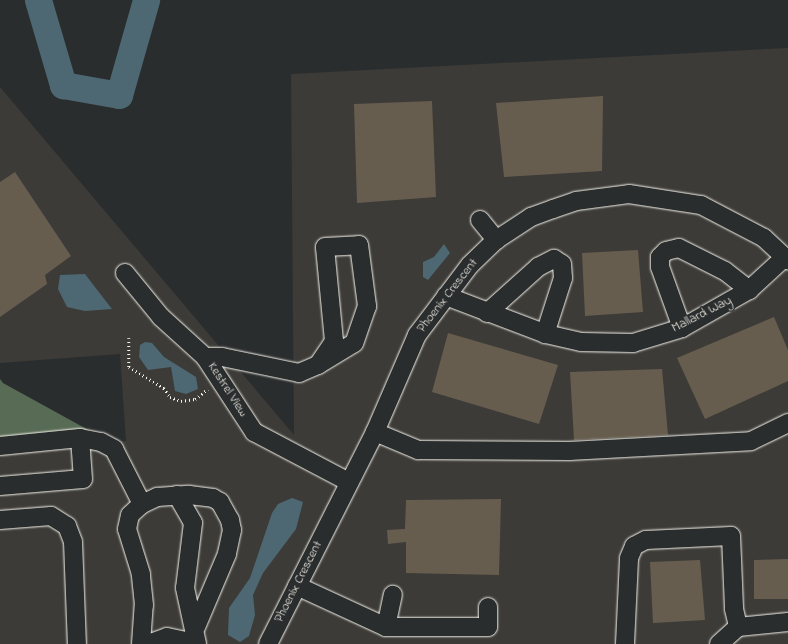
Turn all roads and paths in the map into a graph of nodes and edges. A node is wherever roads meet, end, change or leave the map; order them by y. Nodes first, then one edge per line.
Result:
1 (480, 220) dead end
2 (496, 240) junction
3 (787, 258) edge
4 (125, 273) dead end
5 (749, 290) junction
6 (446, 296) junction
7 (488, 313) junction
8 (682, 328) junction
9 (545, 334) junction
10 (129, 338) dead end
11 (205, 357) junction
12 (318, 365) junction
13 (211, 387) dead end
14 (788, 423) edge
15 (375, 432) junction
16 (80, 438) junction
17 (0, 446) edge
18 (349, 482) junction
19 (0, 486) edge
20 (177, 495) junction
21 (142, 504) junction
22 (0, 520) edge
23 (297, 586) junction
24 (393, 595) dead end
25 (488, 606) dead end
26 (788, 622) edge
27 (386, 628) junction
28 (738, 628) junction
29 (196, 638) edge
30 (77, 644) edge
31 (141, 644) edge
32 (148, 644) edge
33 (268, 644) edge
34 (625, 644) edge
35 (719, 644) edge

1 - 2 street
2 - 3 street, Phoenix Crescent
2 - 6 street, Phoenix Crescent
3 - 5 street, Mallard Way
4 - 11 street, Kestrel View
5 - 8 street, Mallard Way
5 - 8 street
6 - 7 street, Mallard Way
6 - 15 street, Phoenix Crescent
7 - 9 street, Mallard Way
7 - 9 street
8 - 9 street, Mallard Way
10 - 13 path
11 - 12 street
11 - 18 street, Kestrel View
12 - 12 street
14 - 15 street
15 - 18 street, Phoenix Crescent
16 - 17 street
16 - 19 street
16 - 21 street
18 - 23 street, Phoenix Crescent
20 - 21 street
20 - 29 street
20 - 29 street
21 - 31 street
22 - 30 street
23 - 27 street
23 - 33 street, Phoenix Crescent
24 - 27 street
25 - 27 street
26 - 28 street
28 - 34 street
28 - 35 street
29 - 32 street

